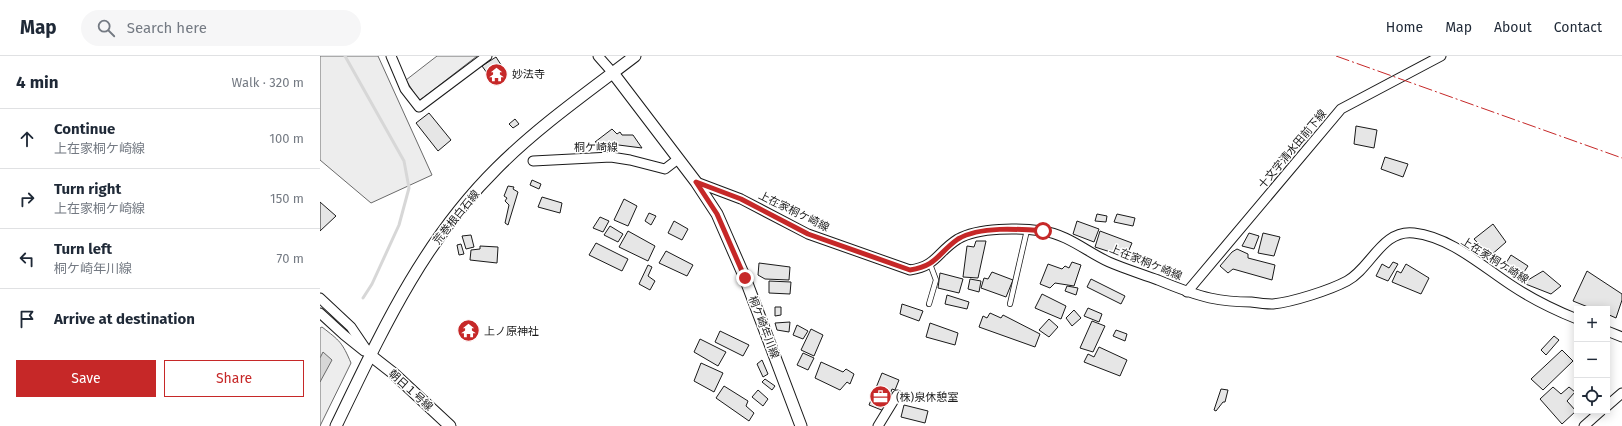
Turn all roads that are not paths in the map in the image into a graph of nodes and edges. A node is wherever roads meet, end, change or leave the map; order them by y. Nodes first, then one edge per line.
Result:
1 (391, 56) edge
2 (487, 56) edge
3 (598, 56) edge
4 (635, 56) edge
5 (1441, 56) edge
6 (613, 73) junction
7 (678, 158) junction
8 (533, 161) dead end
9 (696, 182) junction
10 (1028, 230) junction
11 (930, 264) junction
12 (1187, 292) junction
13 (320, 298) edge
14 (929, 304) dead end
15 (1010, 304) dead end
16 (320, 313) edge
17 (1574, 317) edge
18 (1610, 332) edge
19 (1622, 337) edge
20 (370, 355) junction
21 (1622, 393) edge
22 (897, 395) dead end
23 (1610, 403) edge
24 (1598, 414) edge
25 (336, 426) edge
26 (450, 426) edge
27 (801, 426) edge
28 (878, 426) edge
29 (1584, 426) edge

1 - 2 street
3 - 6 street
4 - 6 street, 荒巻根白石線
5 - 12 street, 十文字清水田前下線
6 - 7 street, 桐ケ崎年川線
6 - 20 street, 荒巻根白石線
7 - 8 street, 桐ケ崎線
7 - 9 street, 桐ケ崎年川線
9 - 11 street, 上在家桐ケ崎線
9 - 27 street, 桐ケ崎年川線
10 - 11 street, 上在家桐ケ崎線
10 - 12 street, 上在家桐ケ崎線
10 - 15 lane
11 - 14 lane
12 - 17 street, 上在家桐ケ崎線
13 - 20 street
16 - 20 street
18 - 19 street
20 - 25 street, 荒巻根白石線
20 - 26 street, 朝日１号線
21 - 23 street
22 - 28 street
24 - 29 street

